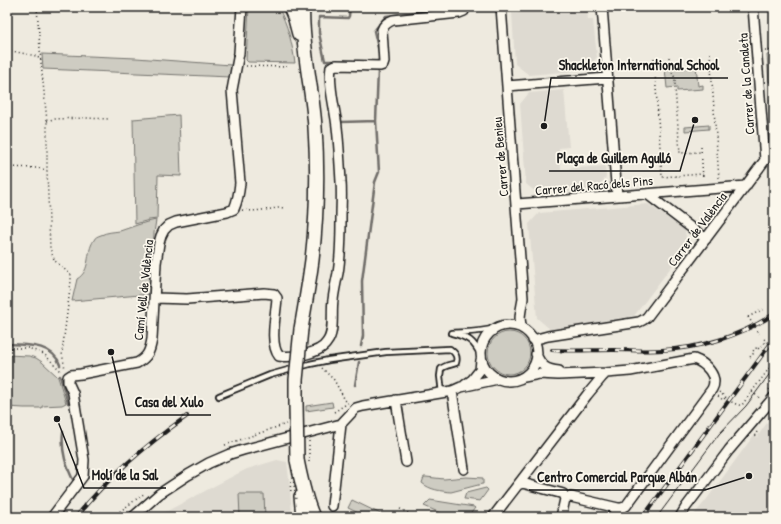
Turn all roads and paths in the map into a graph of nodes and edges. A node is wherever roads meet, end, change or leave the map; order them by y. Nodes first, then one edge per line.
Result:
1 (37, 7) edge
2 (242, 7) edge
3 (290, 7) edge
4 (303, 7) edge
5 (466, 7) edge
6 (501, 7) edge
7 (602, 7) edge
8 (753, 7) edge
9 (7, 50) edge
10 (774, 50) edge
11 (765, 51) dead end
12 (305, 53) junction
13 (710, 53) dead end
14 (669, 57) dead end
15 (654, 58) dead end
16 (40, 59) junction
17 (236, 66) junction
18 (288, 67) dead end
19 (607, 78) junction
20 (507, 86) junction
21 (110, 120) dead end
22 (47, 121) junction
23 (701, 147) dead end
24 (774, 148) edge
25 (702, 152) junction
26 (765, 160) junction
27 (7, 167) edge
28 (47, 170) junction
29 (703, 174) junction
30 (719, 178) dead end
31 (703, 180) dead end
32 (746, 186) junction
33 (647, 194) junction
34 (617, 196) junction
35 (517, 204) junction
36 (284, 208) dead end
37 (234, 209) junction
38 (706, 239) junction
39 (155, 298) junction
40 (522, 305) junction
41 (764, 309) dead end
42 (500, 327) junction
43 (523, 329) junction
44 (759, 334) dead end
45 (764, 339) dead end
46 (533, 340) junction
47 (766, 341) junction
48 (774, 347) edge
49 (7, 348) edge
50 (536, 354) junction
51 (750, 357) dead end
52 (481, 358) junction
53 (774, 362) edge
54 (317, 363) junction
55 (589, 374) junction
56 (606, 374) junction
57 (524, 376) junction
58 (68, 377) junction
59 (498, 379) junction
60 (462, 387) junction
61 (452, 391) junction
62 (715, 391) junction
63 (752, 392) junction
64 (442, 393) junction
65 (587, 395) junction
66 (219, 396) dead end
67 (774, 398) edge
68 (761, 399) dead end
69 (396, 400) junction
70 (348, 403) junction
71 (356, 408) junction
72 (334, 412) dead end
73 (344, 421) junction
74 (288, 423) dead end
75 (755, 435) dead end
76 (757, 436) dead end
77 (222, 447) dead end
78 (297, 460) junction
79 (406, 462) dead end
80 (464, 469) dead end
81 (518, 485) junction
82 (149, 490) dead end
83 (565, 499) junction
84 (332, 506) dead end
85 (614, 507) junction
86 (400, 509) dead end
87 (410, 514) dead end
88 (52, 517) edge
89 (114, 517) edge
90 (133, 517) edge
91 (303, 517) edge
92 (313, 517) edge
93 (493, 517) edge
94 (561, 517) edge
95 (612, 517) edge
96 (680, 517) edge

1 - 16 path
2 - 17 street
3 - 12 street
4 - 12 street
5 - 39 street
6 - 20 street, Carrer de Benieu
7 - 19 street
8 - 26 street, Carrer de la Canaleta
9 - 16 path
10 - 11 path
12 - 78 street, bridge
13 - 30 path
14 - 25 path
15 - 29 path
16 - 22 path
17 - 18 path
17 - 37 street
19 - 20 street
19 - 34 street
20 - 35 street, Carrer de Benieu
21 - 22 path
22 - 28 path
23 - 25 path
24 - 26 street, Carrer de València
25 - 29 path
26 - 32 street, Carrer de València
27 - 28 path
28 - 58 path
29 - 31 path
32 - 33 street, Carrer del Racó dels Pins
32 - 38 street, Carrer de València
33 - 34 street, Carrer del Racó dels Pins
33 - 38 street
34 - 35 street, Carrer del Racó dels Pins
35 - 40 street, Carrer de Benieu
36 - 37 path
37 - 39 street, Camí Vell de València
38 - 46 street, Carrer de València
39 - 58 street, Camí Vell de València
40 - 42 street
40 - 43 street, Carrer de Benieu
41 - 44 path, bridge
42 - 43 street
42 - 52 street
42 - 52 lane
43 - 46 street
45 - 47 path
46 - 50 street
47 - 48 path, bridge
47 - 51 path
49 - 58 path
50 - 55 street
50 - 57 street
52 - 59 street
52 - 60 street
53 - 63 path
54 - 64 lane
54 - 66 lane
54 - 70 path
55 - 56 street
55 - 57 street
55 - 65 street
56 - 62 street
56 - 65 street
57 - 59 street
58 - 88 street
59 - 60 street
60 - 61 street
61 - 64 street
61 - 80 street
62 - 63 path
62 - 85 street
63 - 68 path
64 - 69 street
65 - 81 street
67 - 96 street
69 - 71 street
69 - 79 street
70 - 71 path
70 - 72 path
71 - 73 street
73 - 84 street
73 - 90 street
74 - 77 path
75 - 76 path
78 - 91 street
78 - 92 street
81 - 83 street
81 - 93 street
82 - 89 path
83 - 85 street
83 - 94 street
85 - 95 street
86 - 87 path

